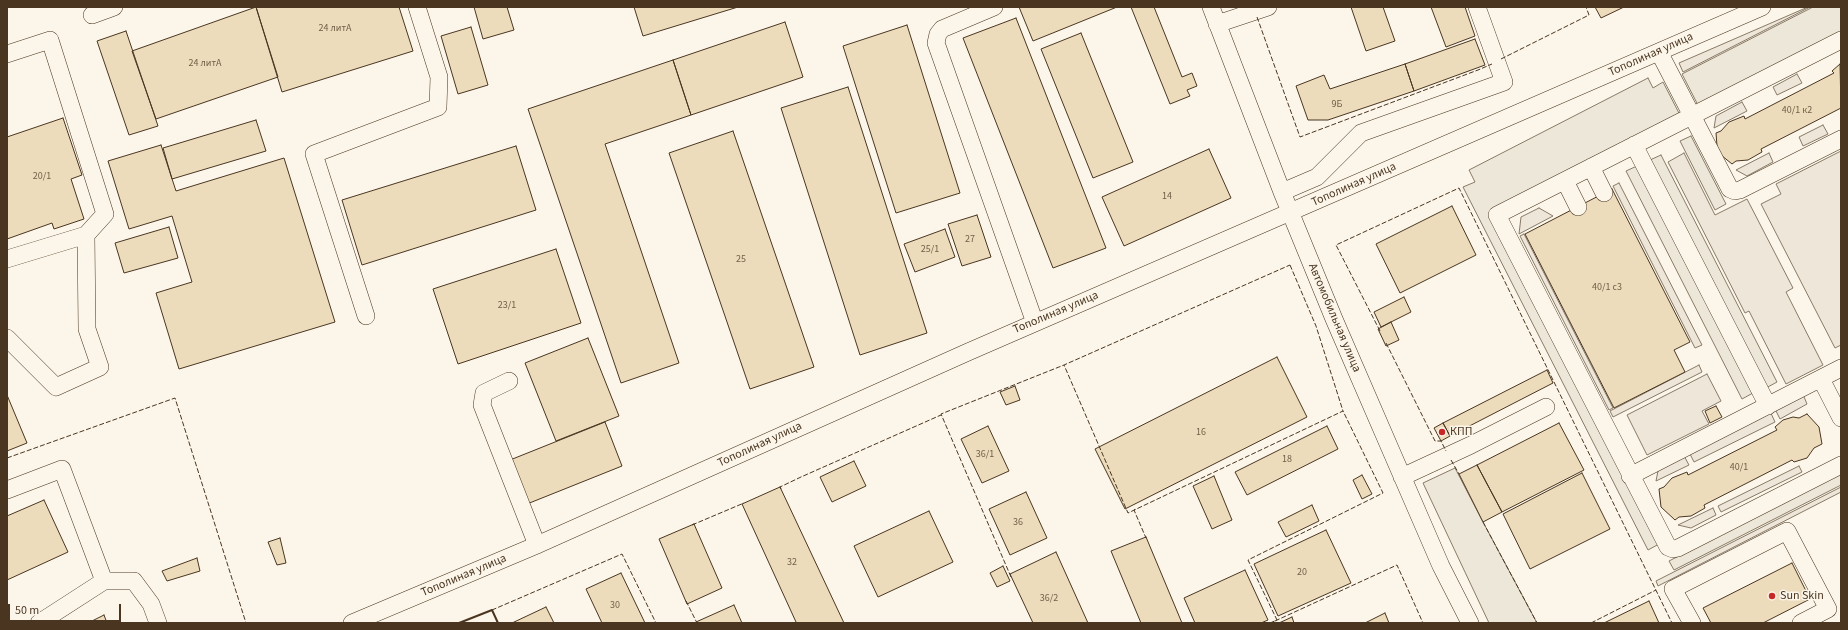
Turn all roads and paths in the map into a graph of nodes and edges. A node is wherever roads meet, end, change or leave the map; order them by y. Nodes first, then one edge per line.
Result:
1 (114, 7) edge
2 (417, 7) edge
3 (994, 7) edge
4 (1211, 7) edge
5 (1268, 7) edge
6 (1477, 7) edge
7 (1762, 7) edge
8 (92, 15) dead end
9 (1217, 24) junction
10 (1841, 40) edge
11 (1659, 52) junction
12 (7, 54) edge
13 (1692, 116) junction
14 (1841, 139) edge
15 (1634, 145) junction
16 (1591, 168) junction
17 (1565, 181) junction
18 (1282, 192) junction
19 (1604, 193) dead end
20 (1578, 207) dead end
21 (1291, 213) junction
22 (86, 235) junction
23 (7, 258) edge
24 (366, 316) dead end
25 (1035, 323) junction
26 (7, 338) edge
27 (1841, 368) edge
28 (1821, 379) junction
29 (509, 381) dead end
30 (1768, 406) junction
31 (1546, 408) dead end
32 (1841, 418) edge
33 (1841, 465) edge
34 (1630, 476) junction
35 (1402, 477) junction
36 (7, 490) edge
37 (536, 545) junction
38 (104, 581) junction
39 (39, 623) edge
40 (158, 623) edge
41 (352, 623) edge
42 (1470, 623) edge
43 (1692, 623) edge
44 (1801, 623) edge

1 - 8 street
2 - 24 street
3 - 25 street
4 - 9 street, Автомобильная улица
5 - 9 street
6 - 18 street
7 - 11 street, Тополиная улица
9 - 18 street, Автомобильная улица
10 - 13 street
11 - 13 street
11 - 21 street, Тополиная улица
12 - 22 street
13 - 14 street
13 - 15 street
15 - 16 street
15 - 30 street
16 - 17 street
16 - 19 street
17 - 20 street
17 - 34 street
18 - 21 street, Автомобильная улица
21 - 25 street, Тополиная улица
21 - 35 street, Автомобильная улица
22 - 23 street
22 - 26 street
25 - 37 street, Тополиная улица
27 - 28 street
28 - 30 street
28 - 32 street
29 - 37 street
30 - 34 street
31 - 35 street
33 - 34 street
35 - 42 street, Автомобильная улица
36 - 38 street
37 - 41 street, Тополиная улица
38 - 39 street
38 - 40 street
43 - 44 street

